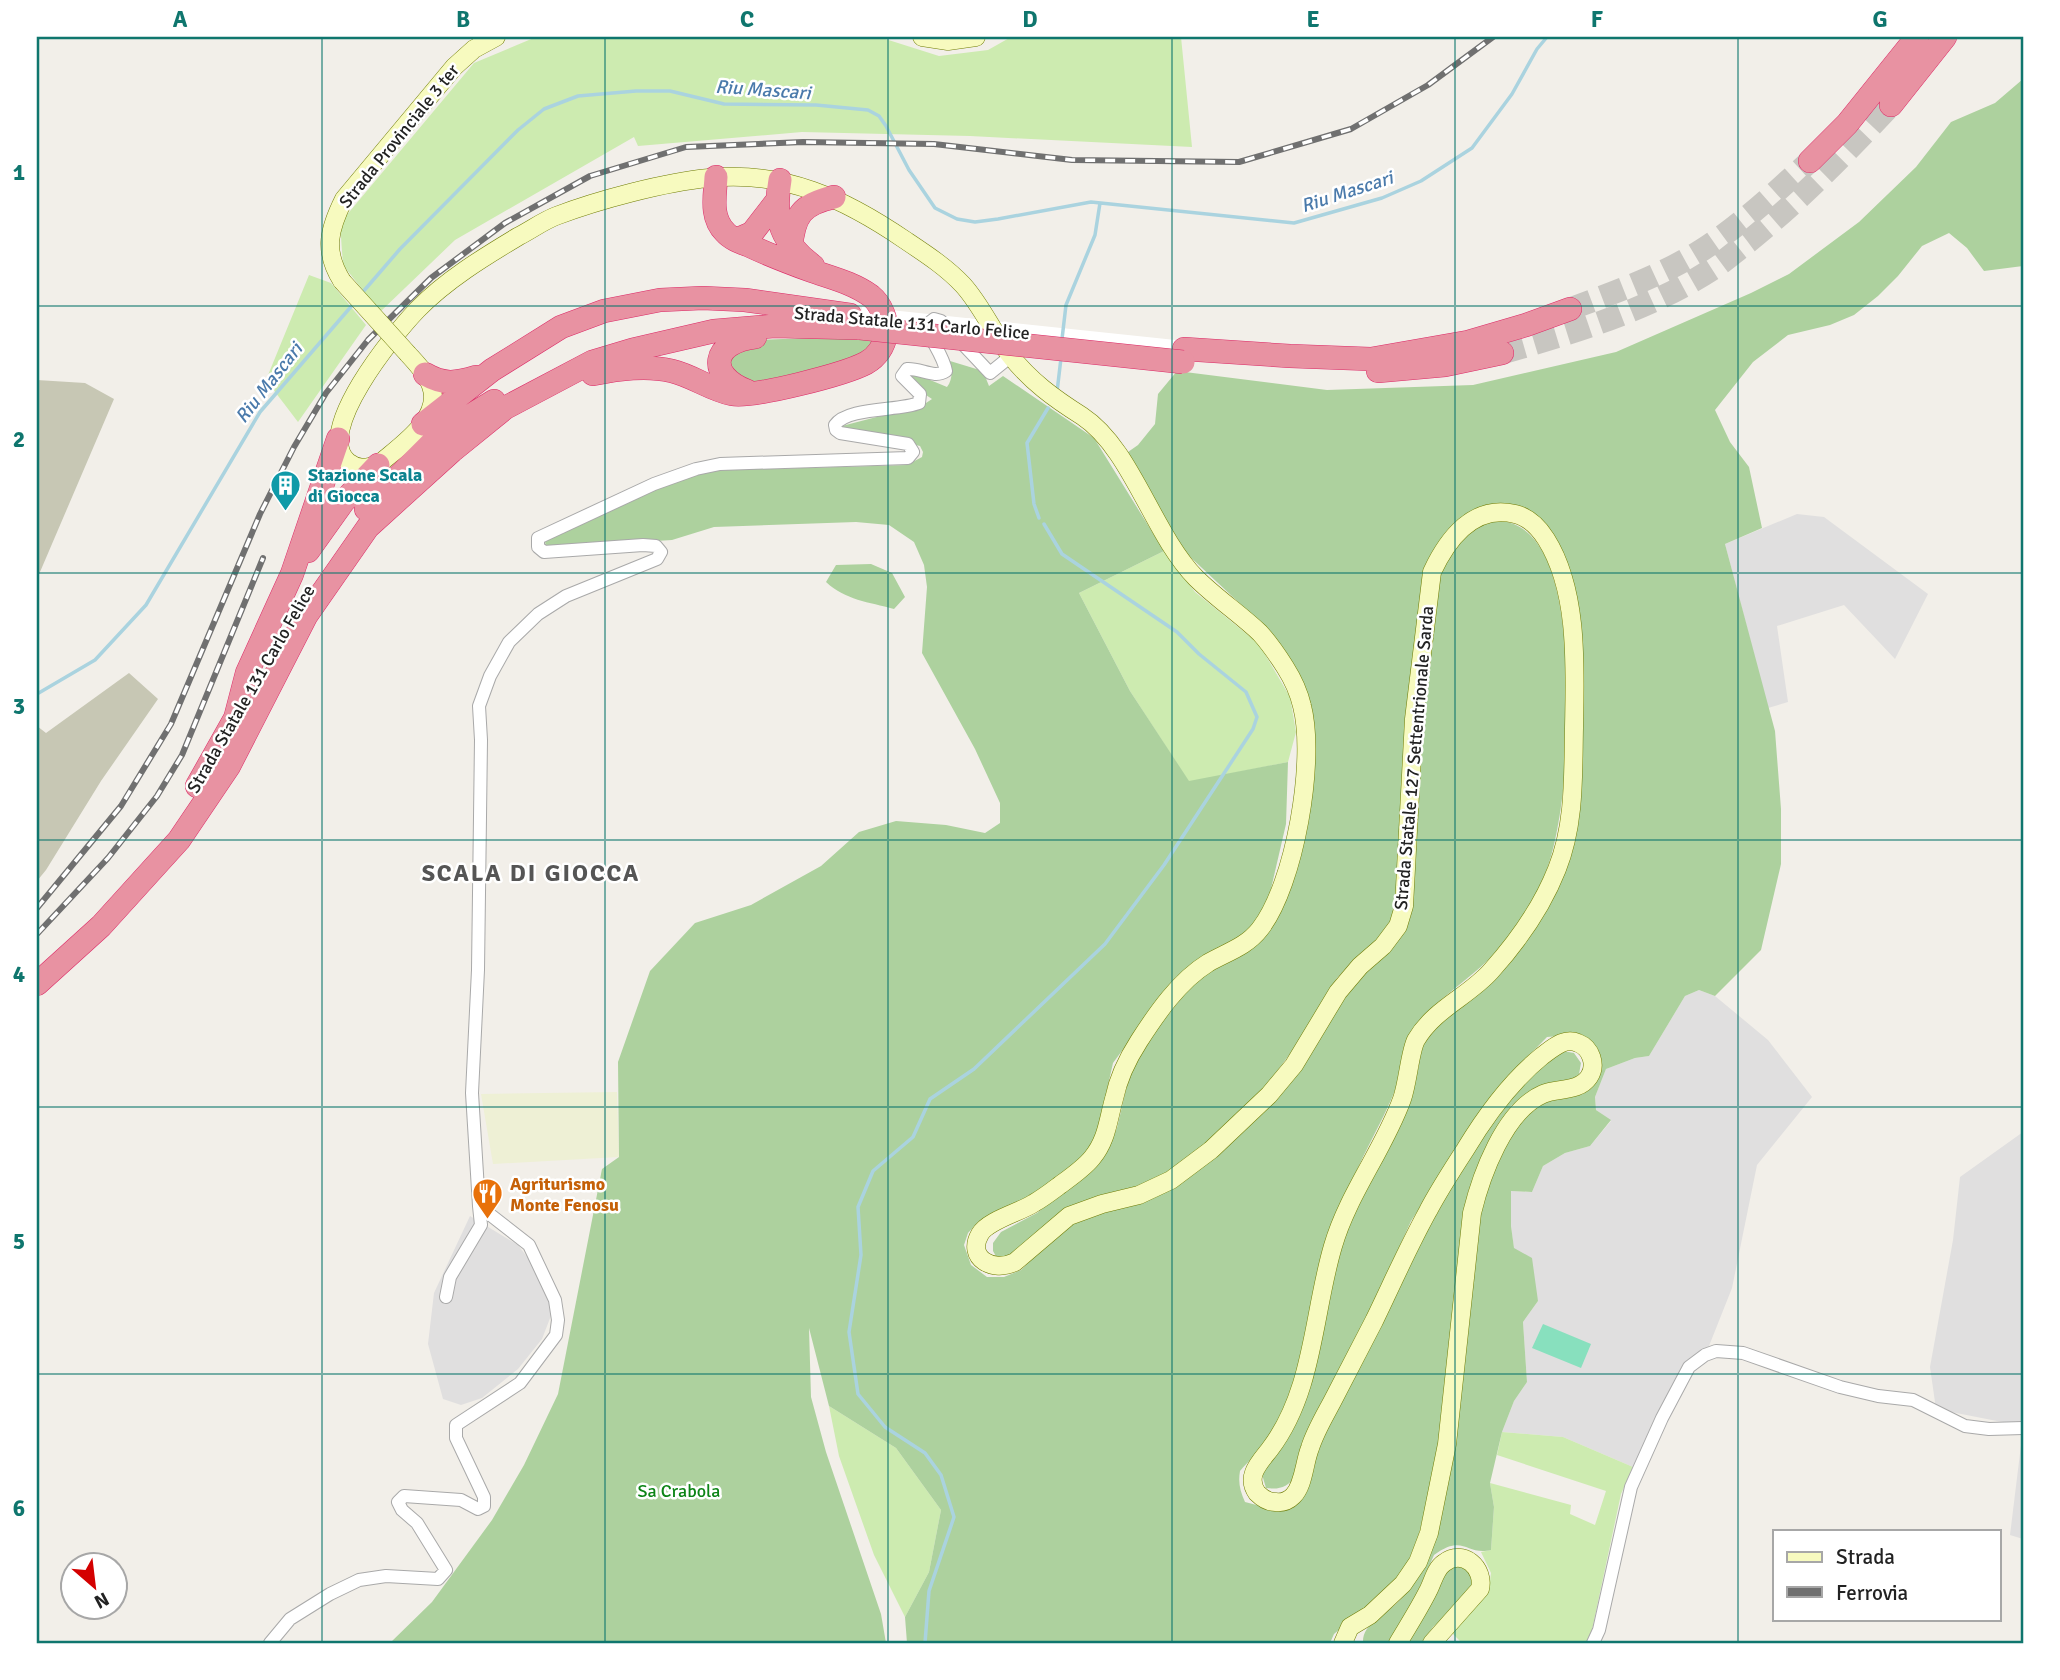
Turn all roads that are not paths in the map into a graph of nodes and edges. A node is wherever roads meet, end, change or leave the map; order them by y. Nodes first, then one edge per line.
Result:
1 (496, 37) edge
2 (922, 37) edge
3 (976, 37) edge
4 (1917, 37) edge
5 (1945, 37) edge
6 (1891, 105) tunnel mouth
7 (1810, 161) tunnel mouth
8 (716, 177) junction
9 (778, 191) junction
10 (834, 197) junction
11 (736, 240) junction
12 (791, 247) junction
13 (827, 276) junction
14 (1570, 309) tunnel mouth
15 (857, 321) junction
16 (1502, 353) tunnel mouth
17 (1183, 355) junction
18 (1011, 356) junction
19 (492, 370) junction
20 (425, 374) junction
21 (754, 394) junction
22 (505, 408) junction
23 (423, 424) junction
24 (338, 439) junction
25 (378, 465) junction
26 (292, 574) junction
27 (235, 719) junction
28 (37, 965) edge
29 (37, 984) edge
30 (479, 1206) junction
31 (446, 1297) dead end
32 (2023, 1428) edge
33 (270, 1643) edge
34 (1343, 1643) edge
35 (1398, 1643) edge
36 (1432, 1643) edge
37 (1593, 1643) edge

1 - 20 main road, Strada Provinciale 3 ter, bridge
2 - 3 main road
4 - 7 highway
5 - 6 highway
8 - 9 main road, Strada Statale 127 Settentrionale Sarda
8 - 11 highway
8 - 24 main road, Strada Statale 127 Settentrionale Sarda
9 - 10 main road, Strada Statale 127 Settentrionale Sarda
9 - 11 highway
9 - 12 highway
10 - 12 highway
10 - 18 main road, Strada Statale 127 Settentrionale Sarda
11 - 13 highway
12 - 13 highway
13 - 21 highway
14 - 17 highway, Strada Statale 131 Carlo Felice
15 - 17 highway, Strada Statale 131 Carlo Felice
15 - 19 highway
15 - 21 highway
15 - 22 highway, Strada Statale 131 Carlo Felice
15 - 27 highway, Strada Statale 131 Carlo Felice
16 - 17 highway, Strada Statale 131 Carlo Felice
18 - 30 street
18 - 34 main road, Strada Statale 127 Settentrionale Sarda
19 - 20 highway
19 - 23 highway
20 - 23 main road
21 - 22 highway
22 - 29 highway, Strada Statale 131 Carlo Felice
23 - 25 main road
24 - 25 main road
24 - 26 highway
25 - 26 highway
26 - 27 highway
27 - 28 highway, Strada Statale 131 Carlo Felice
30 - 31 street
30 - 33 street
32 - 37 street
35 - 36 main road

